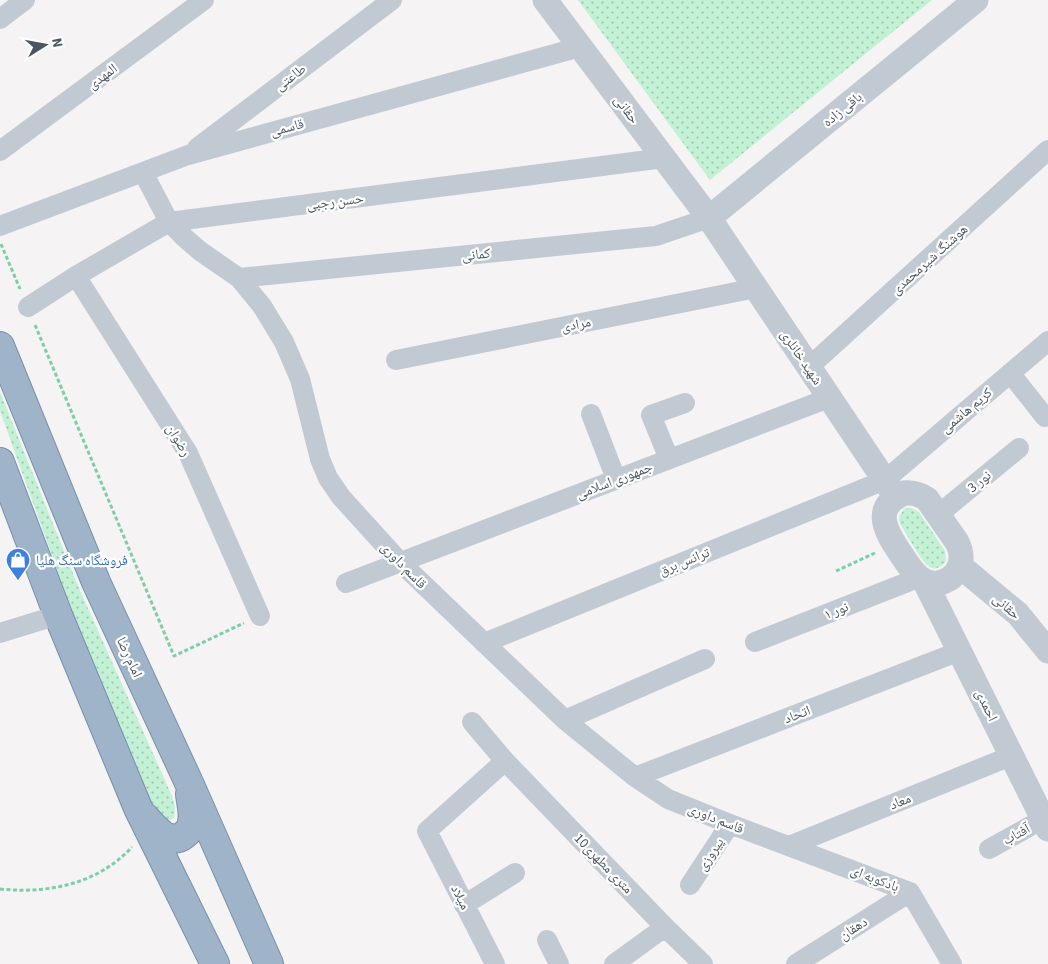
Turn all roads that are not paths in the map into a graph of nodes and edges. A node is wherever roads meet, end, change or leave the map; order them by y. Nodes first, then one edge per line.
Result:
1 (25, 0) edge
2 (204, 0) edge
3 (392, 0) edge
4 (545, 0) edge
5 (976, 0) edge
6 (0, 19) edge
7 (580, 47) junction
8 (1048, 150) edge
9 (0, 151) edge
10 (188, 155) junction
11 (664, 158) junction
12 (143, 172) junction
13 (709, 218) junction
14 (170, 222) junction
15 (0, 226) edge
16 (76, 276) junction
17 (239, 278) junction
18 (756, 288) junction
19 (28, 307) road end
20 (1048, 340) edge
21 (0, 346) edge
22 (396, 360) dead end
23 (809, 367) junction
24 (1010, 373) junction
25 (830, 398) junction
26 (684, 403) dead end
27 (591, 414) dead end
28 (1045, 417) dead end
29 (1019, 448) dead end
30 (669, 459) junction
31 (0, 462) edge
32 (616, 479) junction
33 (890, 488) junction
34 (939, 514) junction
35 (400, 562) junction
36 (960, 566) junction
37 (921, 580) junction
38 (346, 583) dead end
39 (58, 615) junction
40 (260, 616) road end
41 (0, 633) edge
42 (755, 642) dead end
43 (484, 643) junction
44 (960, 651) junction
45 (1048, 651) edge
46 (705, 659) dead end
47 (565, 720) junction
48 (472, 722) dead end
49 (1012, 756) junction
50 (505, 761) junction
51 (635, 777) junction
52 (190, 785) junction
53 (143, 819) junction
54 (730, 824) junction
55 (1045, 824) edge
56 (789, 846) junction
57 (989, 849) dead end
58 (515, 873) dead end
59 (690, 885) dead end
60 (910, 892) junction
61 (464, 905) junction
62 (665, 927) junction
63 (547, 940) dead end
64 (215, 964) edge
65 (269, 964) edge
66 (494, 964) edge
67 (558, 964) edge
68 (614, 964) edge
69 (704, 964) edge
70 (796, 964) edge
71 (952, 964) edge

1 - 6 street
2 - 9 street, المهدی
3 - 10 street, طاعتی
4 - 7 street, حقانی
5 - 13 street, باقی زاده
7 - 10 street, قاسمی
7 - 11 street, حقانی
8 - 23 street, هوشنگ شیرمحمدی
10 - 12 street, قاسمی
11 - 13 street, حقانی
11 - 14 street, حسن رجبی
12 - 14 street, قاسم داوری
12 - 15 street, قاسمی
13 - 17 street, کمانی
13 - 18 street, شهید خانلری
14 - 16 street, حسن رجبی
14 - 17 street, قاسم داوری
16 - 19 street, حسن رجبی
16 - 40 street, رضوان
17 - 35 street, قاسم داوری
18 - 22 street, مرادی
18 - 23 street, شهید خانلری
20 - 24 street, کریم هاشمی
21 - 52 highway, امام رضا
23 - 25 street, شهید خانلری
24 - 28 street
24 - 33 street, کریم هاشمی
25 - 30 street, جمهوری اسلامی
25 - 33 street, شهید خانلری
26 - 30 street
27 - 32 street
29 - 34 street, نور 3
30 - 32 street, جمهوری اسلامی
31 - 39 highway
32 - 35 street, جمهوری اسلامی
33 - 34 street
33 - 37 street, احمدی
33 - 43 street, ترانس برق
34 - 36 street
35 - 38 street, جمهوری اسلامی
35 - 43 street, قاسم داوری
36 - 37 street
36 - 45 street, حقانی
37 - 42 street, نور ۱
37 - 44 street, احمدی
39 - 41 street
39 - 53 highway
43 - 47 street, قاسم داوری
44 - 49 street, احمدی
44 - 51 street, اتحاد
46 - 47 street
47 - 51 street, قاسم داوری
48 - 50 street, 10متری مطهری
49 - 55 street, احمدی
49 - 56 street, معاد
50 - 61 street, میلاد
50 - 62 street, 10متری مطهری
51 - 54 street, قاسم داوری
52 - 53 highway
52 - 65 highway, امام رضا
53 - 64 highway
54 - 56 street, قاسم داوری
54 - 59 street, پیروزی
55 - 57 street, آفتاب
56 - 60 street, بادکوبه ای
58 - 61 street
60 - 70 street, دهقان
60 - 71 street, بادکوبه ای
61 - 66 street, میلاد
62 - 68 street
62 - 69 street, 10متری مطهری
63 - 67 street

